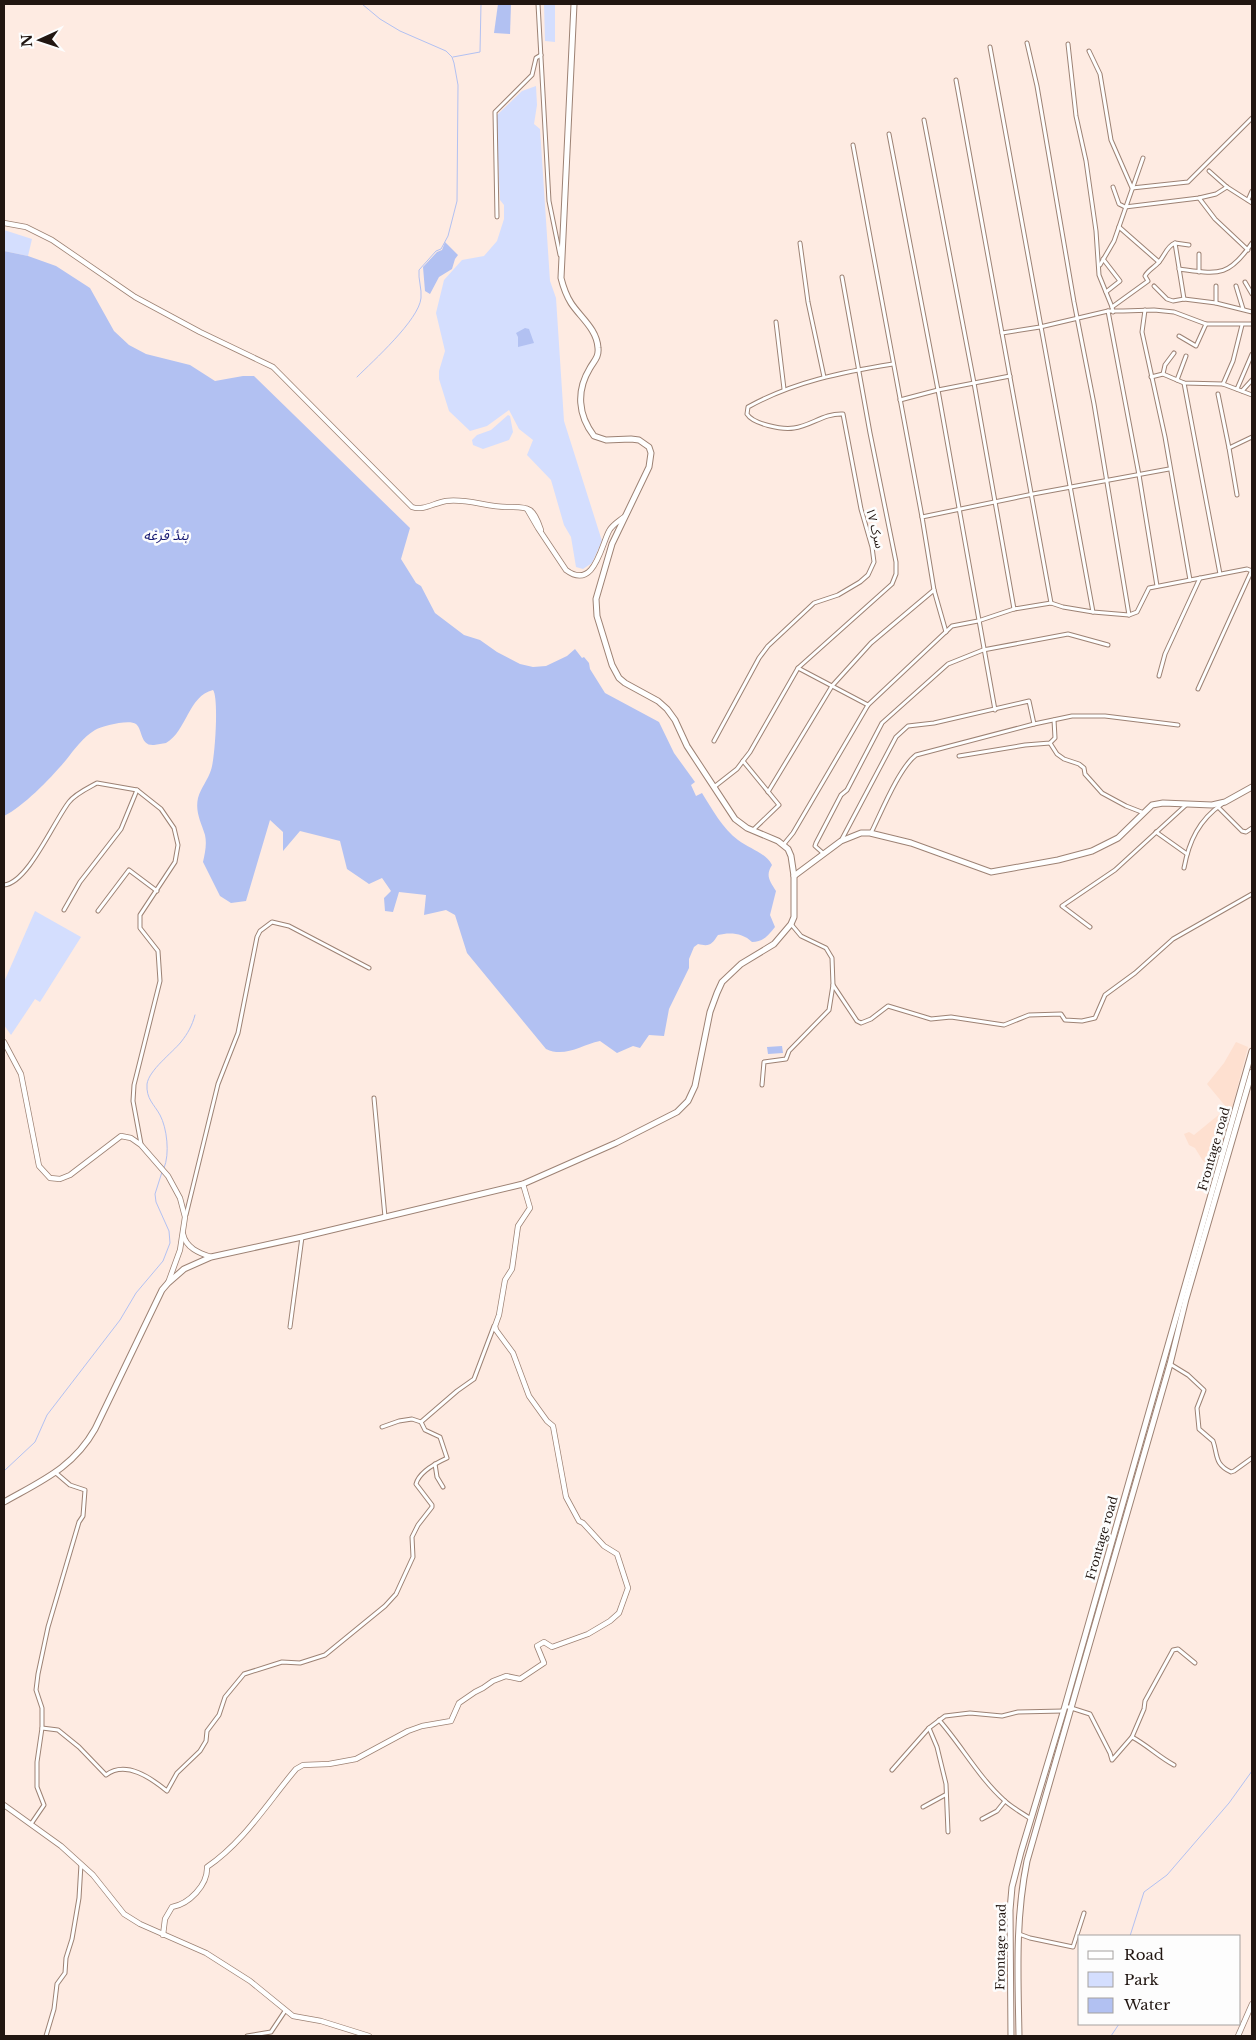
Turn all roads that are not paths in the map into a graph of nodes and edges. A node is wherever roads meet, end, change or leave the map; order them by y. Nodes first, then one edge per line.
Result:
1 (538, 4) edge
2 (574, 4) edge
3 (1027, 43) dead end
4 (1068, 44) dead end
5 (990, 47) dead end
6 (1089, 51) dead end
7 (541, 54) junction
8 (956, 80) dead end
9 (1252, 118) edge
10 (924, 120) dead end
11 (890, 134) dead end
12 (853, 145) dead end
13 (1143, 158) dead end
14 (1209, 171) dead end
15 (1113, 187) dead end
16 (1227, 187) junction
17 (1132, 188) junction
18 (1252, 192) edge
19 (1198, 198) junction
20 (1248, 200) junction
21 (1252, 203) edge
22 (1125, 207) junction
23 (497, 216) dead end
24 (4, 223) edge
25 (1119, 227) junction
26 (1175, 243) junction
27 (1252, 243) edge
28 (800, 244) dead end
29 (1189, 245) dead end
30 (1248, 250) junction
31 (1199, 254) dead end
32 (561, 255) junction
33 (1103, 259) junction
34 (1160, 262) junction
35 (1099, 266) junction
36 (1179, 269) junction
37 (1199, 272) junction
38 (842, 277) dead end
39 (1244, 282) dead end
40 (1154, 286) dead end
41 (1216, 286) dead end
42 (1236, 286) dead end
43 (1106, 292) junction
44 (1252, 294) edge
45 (1184, 299) junction
46 (1216, 303) junction
47 (1243, 309) junction
48 (1111, 310) junction
49 (1144, 310) junction
50 (1252, 312) edge
51 (1077, 320) junction
52 (776, 322) dead end
53 (1206, 324) junction
54 (1252, 324) edge
55 (1242, 325) junction
56 (1040, 327) junction
57 (1002, 333) junction
58 (1179, 336) dead end
59 (1174, 353) dead end
60 (1252, 354) edge
61 (1186, 356) dead end
62 (893, 364) junction
63 (858, 370) junction
64 (1163, 374) junction
65 (1010, 376) junction
66 (824, 377) junction
67 (1151, 377) junction
68 (1177, 380) junction
69 (1252, 380) edge
70 (974, 383) junction
71 (1184, 383) junction
72 (1223, 384) junction
73 (1237, 388) junction
74 (784, 389) junction
75 (938, 390) junction
76 (1242, 391) junction
77 (1218, 394) dead end
78 (1252, 395) edge
79 (900, 400) junction
80 (1252, 437) edge
81 (1229, 448) junction
82 (1169, 468) junction
83 (1139, 475) junction
84 (1108, 480) junction
85 (1071, 487) junction
86 (1033, 494) junction
87 (1237, 495) dead end
88 (995, 502) junction
89 (959, 510) junction
90 (625, 516) junction
91 (922, 517) junction
92 (1252, 571) edge
93 (1220, 574) junction
94 (1200, 578) junction
95 (1190, 580) junction
96 (1158, 586) junction
97 (934, 590) junction
98 (1052, 602) junction
99 (1014, 609) junction
100 (1093, 612) junction
101 (1129, 615) junction
102 (978, 621) junction
103 (946, 633) junction
104 (1108, 645) dead end
105 (983, 650) junction
106 (798, 668) junction
107 (1159, 676) dead end
108 (832, 686) junction
109 (1198, 689) dead end
110 (868, 705) junction
111 (995, 710) junction
112 (1054, 720) junction
113 (1034, 724) junction
114 (1178, 725) dead end
115 (714, 741) dead end
116 (1050, 743) junction
117 (959, 756) dead end
118 (743, 762) junction
119 (714, 787) junction
120 (1252, 787) edge
121 (137, 790) junction
122 (768, 792) junction
123 (1225, 802) junction
124 (1186, 805) junction
125 (1218, 807) junction
126 (1145, 814) junction
127 (1252, 828) edge
128 (753, 831) junction
129 (1156, 832) junction
130 (870, 834) junction
131 (841, 841) junction
132 (784, 844) junction
133 (824, 854) junction
134 (1187, 854) junction
135 (1184, 868) dead end
136 (794, 876) junction
137 (4, 885) edge
138 (156, 891) junction
139 (1252, 894) edge
140 (64, 910) dead end
141 (98, 911) dead end
142 (791, 924) junction
143 (1090, 927) dead end
144 (369, 968) dead end
145 (833, 984) junction
146 (4, 1042) edge
147 (1252, 1051) edge
148 (1252, 1072) edge
149 (762, 1085) dead end
150 (374, 1098) dead end
151 (141, 1145) junction
152 (523, 1184) junction
153 (185, 1217) junction
154 (385, 1217) junction
155 (183, 1228) junction
156 (302, 1238) junction
157 (211, 1257) junction
158 (168, 1283) junction
159 (495, 1326) junction
160 (290, 1327) dead end
161 (1170, 1364) junction
162 (421, 1422) junction
163 (382, 1427) dead end
164 (1252, 1458) edge
165 (434, 1464) junction
166 (56, 1473) junction
167 (443, 1487) dead end
168 (4, 1502) edge
169 (1195, 1662) dead end
170 (1064, 1708) junction
171 (1071, 1708) junction
172 (939, 1720) junction
173 (42, 1728) junction
174 (929, 1728) junction
175 (1132, 1737) junction
176 (1174, 1765) dead end
177 (892, 1770) dead end
178 (946, 1794) junction
179 (1005, 1801) junction
180 (4, 1805) edge
181 (923, 1807) dead end
182 (982, 1819) dead end
183 (1031, 1819) junction
184 (31, 1824) junction
185 (948, 1832) dead end
186 (80, 1864) junction
187 (1084, 1913) dead end
188 (1009, 1921) junction
189 (1018, 1921) junction
190 (1018, 1933) junction
191 (163, 1935) junction
192 (1252, 2004) edge
193 (285, 2011) junction
194 (46, 2036) edge
195 (247, 2036) edge
196 (369, 2036) edge
197 (1011, 2036) edge
198 (1019, 2036) edge
199 (1238, 2036) edge

1 - 7 street
2 - 32 main road
3 - 51 street
4 - 35 street
5 - 56 street
6 - 17 street
7 - 23 street
7 - 32 street
8 - 57 street
9 - 17 street
10 - 70 street
11 - 75 street
12 - 62 street
13 - 17 street
14 - 16 street
15 - 22 street
16 - 19 street
16 - 20 street
17 - 22 street
18 - 20 street
19 - 22 street
19 - 30 street
20 - 21 street
22 - 25 street
24 - 90 street
25 - 33 street
25 - 34 street
26 - 29 street
26 - 34 street
26 - 36 street
27 - 30 street
28 - 66 street
30 - 37 street
31 - 37 street
32 - 90 main road
33 - 35 street
33 - 43 street
34 - 48 street
35 - 43 street
36 - 37 street
36 - 45 street
38 - 63 street
39 - 44 street
40 - 45 street
41 - 46 street
42 - 47 street
43 - 48 street
45 - 46 street
46 - 47 street
47 - 50 street
48 - 49 street
48 - 51 street
48 - 83 street
49 - 53 street
49 - 67 street
51 - 56 street
51 - 84 street
52 - 74 street
53 - 55 street
53 - 58 street
54 - 55 street
55 - 72 street
56 - 57 street
56 - 85 street
57 - 65 street
59 - 64 street
60 - 73 street
61 - 68 street
62 - 63 street
62 - 79 street
63 - 66 street
63 - 106 street
64 - 67 street
64 - 68 street
65 - 70 street
65 - 86 street
66 - 74 street
67 - 82 street
68 - 71 street
69 - 76 street
70 - 75 street
70 - 88 street
71 - 72 street
71 - 93 street
72 - 73 street
73 - 76 street
74 - 115 street, سرک ۱۷
75 - 79 street
75 - 89 street
76 - 78 street
77 - 81 street
79 - 91 street
80 - 81 street
81 - 87 street
82 - 83 street
82 - 95 street
83 - 84 street
83 - 96 street
84 - 85 street
84 - 101 street
85 - 86 street
85 - 100 street
86 - 88 street
86 - 98 street
88 - 89 street
88 - 99 street
89 - 91 street
89 - 102 street
90 - 119 main road
91 - 97 street
92 - 93 street
92 - 109 street
93 - 94 street
94 - 95 street
94 - 107 street
95 - 96 street
96 - 101 street
97 - 103 street
97 - 108 street
98 - 99 street
98 - 100 street
99 - 102 street
100 - 101 street
102 - 103 street
102 - 105 street
103 - 110 street
104 - 105 street
105 - 111 street
105 - 133 street
106 - 108 street
106 - 118 street
108 - 110 street
108 - 122 street
110 - 132 street
111 - 113 street
111 - 131 street
112 - 113 street
112 - 114 street
112 - 116 street
113 - 130 street
116 - 117 street
116 - 126 street
118 - 119 street
118 - 122 street
119 - 128 main road
120 - 123 main road
121 - 137 street
121 - 138 street
121 - 140 street
122 - 128 street
123 - 124 main road
123 - 125 street
124 - 126 main road
124 - 129 street
125 - 127 street
125 - 134 street
126 - 130 main road
128 - 132 main road
129 - 134 street
129 - 143 street
130 - 131 main road
131 - 133 main road
132 - 136 main road
133 - 136 main road
134 - 135 street
136 - 142 main road
138 - 141 street
138 - 151 street
139 - 145 street
142 - 145 street
142 - 152 main road
144 - 153 street
145 - 149 street
146 - 151 street
147 - 170 main road, Frontage road
148 - 161 main road
150 - 154 street
151 - 153 street
152 - 154 main road
152 - 159 street
153 - 155 street
154 - 156 main road
155 - 157 street
155 - 158 street
156 - 157 main road
156 - 160 street
157 - 158 main road
158 - 166 main road
159 - 162 street
159 - 191 street
161 - 164 street
161 - 171 main road
162 - 163 street
162 - 165 street
165 - 167 street
165 - 173 street
166 - 168 main road
166 - 173 street
169 - 175 street
170 - 171 street
170 - 172 street
170 - 183 main road, Frontage road
171 - 175 street
171 - 189 main road
172 - 174 street
172 - 179 street
173 - 184 street
174 - 177 street
174 - 178 street
175 - 176 street
178 - 181 street
178 - 185 street
179 - 182 street
179 - 183 street
180 - 184 street
183 - 188 main road, Frontage road
184 - 186 street
186 - 191 street
186 - 194 street
187 - 190 street
188 - 189 main road
188 - 197 main road, Frontage road
189 - 190 main road
190 - 198 main road
191 - 193 street
192 - 199 street
193 - 195 street
193 - 196 street

